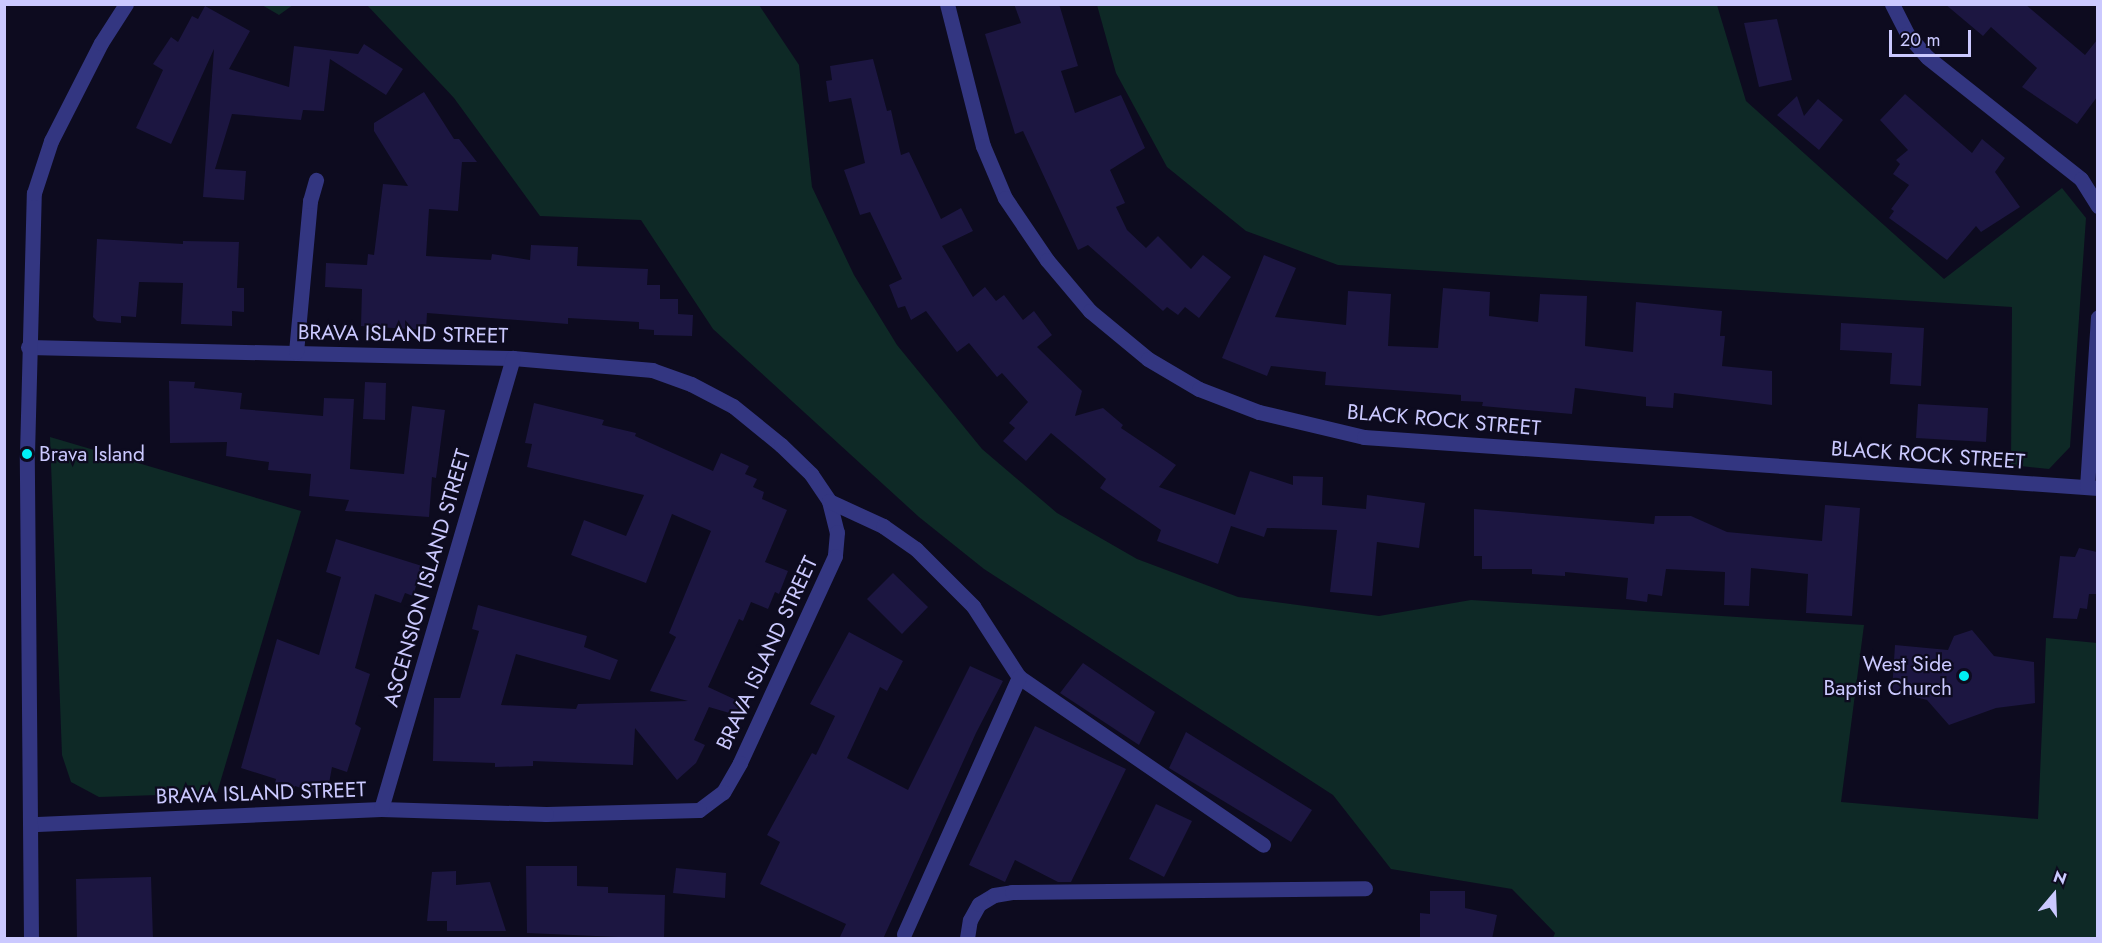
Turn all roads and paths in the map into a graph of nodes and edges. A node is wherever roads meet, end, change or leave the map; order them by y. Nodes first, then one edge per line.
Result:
1 (126, 4) edge
2 (947, 4) edge
3 (1892, 4) edge
4 (316, 180) dead end
5 (2097, 206) edge
6 (2097, 317) edge
7 (28, 347) junction
8 (296, 352) junction
9 (513, 358) junction
10 (2092, 488) edge
11 (829, 501) junction
12 (1019, 677) junction
13 (381, 809) junction
14 (31, 824) junction
15 (1263, 845) dead end
16 (1365, 888) dead end
17 (904, 934) dead end
18 (31, 939) edge
19 (967, 939) edge

1 - 7 street
2 - 10 street, BLACK ROCK STREET
3 - 5 street
4 - 8 street
6 - 10 street
7 - 8 street, BRAVA ISLAND STREET
7 - 14 street
8 - 9 street, BRAVA ISLAND STREET
9 - 11 street, BRAVA ISLAND STREET
9 - 13 street, ASCENSION ISLAND STREET
11 - 12 street
11 - 13 street, BRAVA ISLAND STREET
12 - 15 street
12 - 17 street
13 - 14 street, BRAVA ISLAND STREET
14 - 18 street
16 - 19 street

